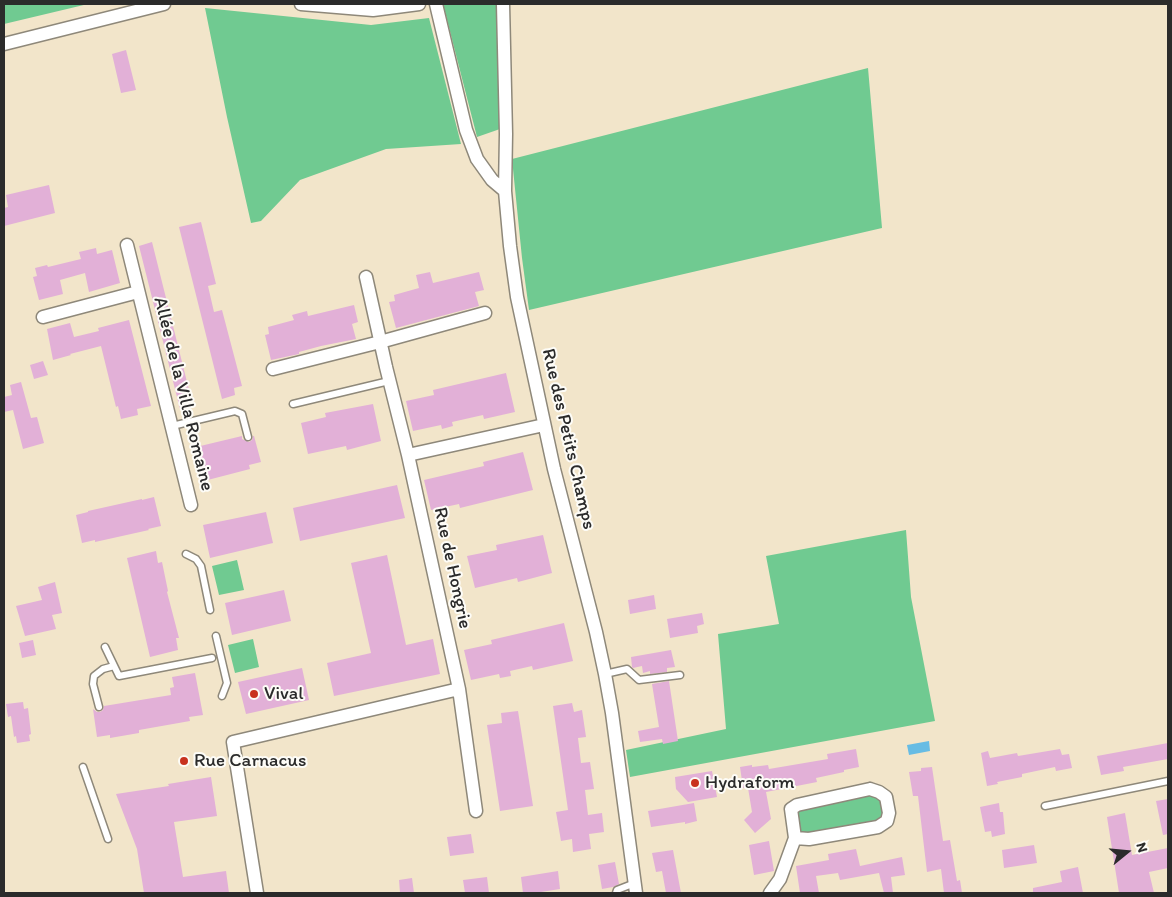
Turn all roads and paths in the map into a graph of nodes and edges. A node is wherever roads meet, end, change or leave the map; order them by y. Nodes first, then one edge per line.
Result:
1 (164, 4) edge
2 (301, 4) edge
3 (419, 4) edge
4 (436, 4) edge
5 (503, 4) edge
6 (4, 44) edge
7 (504, 191) junction
8 (126, 244) dead end
9 (366, 277) dead end
10 (138, 292) junction
11 (485, 313) dead end
12 (43, 317) dead end
13 (380, 342) junction
14 (273, 369) dead end
15 (389, 381) junction
16 (293, 404) dead end
17 (544, 425) junction
18 (172, 426) junction
19 (248, 437) dead end
20 (408, 455) junction
21 (191, 505) dead end
22 (186, 554) dead end
23 (210, 610) dead end
24 (216, 636) dead end
25 (105, 647) dead end
26 (212, 658) dead end
27 (114, 666) junction
28 (605, 674) junction
29 (680, 675) dead end
30 (459, 689) junction
31 (222, 696) dead end
32 (99, 707) dead end
33 (83, 767) dead end
34 (1168, 781) edge
35 (1045, 806) dead end
36 (476, 811) dead end
37 (795, 838) junction
38 (108, 839) dead end
39 (635, 888) edge
40 (257, 893) edge
41 (616, 893) edge
42 (770, 893) edge

1 - 6 street
2 - 3 street
4 - 7 street
5 - 7 street, Rue des Petits Champs
7 - 17 street, Rue des Petits Champs
8 - 10 street, Allée de la Villa Romaine
9 - 13 street, Rue de Hongrie
10 - 12 street, Allée de la Villa Romaine
10 - 18 street, Allée de la Villa Romaine
11 - 13 street
13 - 14 street
13 - 15 street, Rue de Hongrie
15 - 16 lane
15 - 20 street, Rue de Hongrie
17 - 20 street
17 - 28 street, Rue des Petits Champs
18 - 19 lane
18 - 21 street, Allée de la Villa Romaine
20 - 30 street, Rue de Hongrie
22 - 23 lane
24 - 31 lane
25 - 27 lane
26 - 27 lane
27 - 32 lane
28 - 29 lane
28 - 39 street, Rue des Petits Champs
30 - 36 street, Rue de Hongrie
30 - 40 street
33 - 38 lane
34 - 35 lane
37 - 37 street
37 - 42 street
39 - 41 lane

